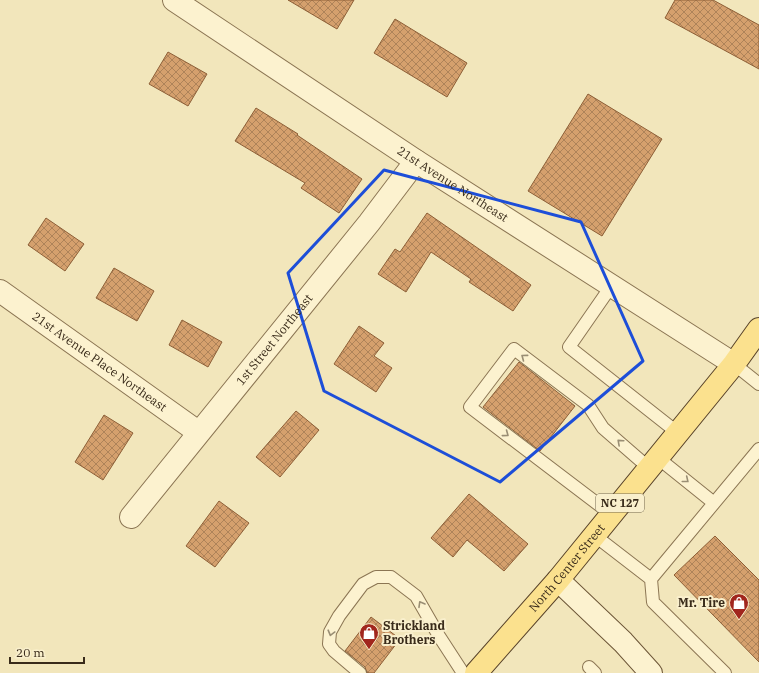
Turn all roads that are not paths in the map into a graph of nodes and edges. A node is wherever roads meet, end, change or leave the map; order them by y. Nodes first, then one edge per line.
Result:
1 (174, 0) edge
2 (416, 161) junction
3 (612, 285) junction
4 (0, 291) edge
5 (759, 329) edge
6 (734, 364) junction
7 (759, 384) edge
8 (198, 432) junction
9 (678, 433) junction
10 (759, 449) edge
11 (654, 463) junction
12 (714, 503) junction
13 (611, 514) junction
14 (131, 517) dead end
15 (594, 535) junction
16 (651, 579) junction
17 (558, 580) junction
18 (360, 673) edge
19 (463, 673) edge
20 (476, 673) edge
21 (651, 673) edge
22 (726, 673) edge

1 - 2 street, 21st Avenue Northeast
2 - 3 street, 21st Avenue Northeast
2 - 8 street, 1st Street Northeast
3 - 6 street, 21st Avenue Northeast
3 - 9 lane
4 - 8 street, 21st Avenue Place Northeast
5 - 6 main road, North Center Street / NC 127
6 - 7 lane
6 - 9 main road, North Center Street / NC 127
8 - 14 street, 1st Street Northeast
9 - 11 main road, North Center Street / NC 127
10 - 12 lane
11 -> 12 lane
11 - 13 main road, North Center Street / NC 127
11 -> 13 lane
12 - 16 lane
13 - 15 main road, North Center Street / NC 127
15 - 16 lane
15 - 17 main road, North Center Street / NC 127
16 - 22 lane
17 - 20 main road, North Center Street / NC 127
17 - 21 street
19 -> 18 lane

